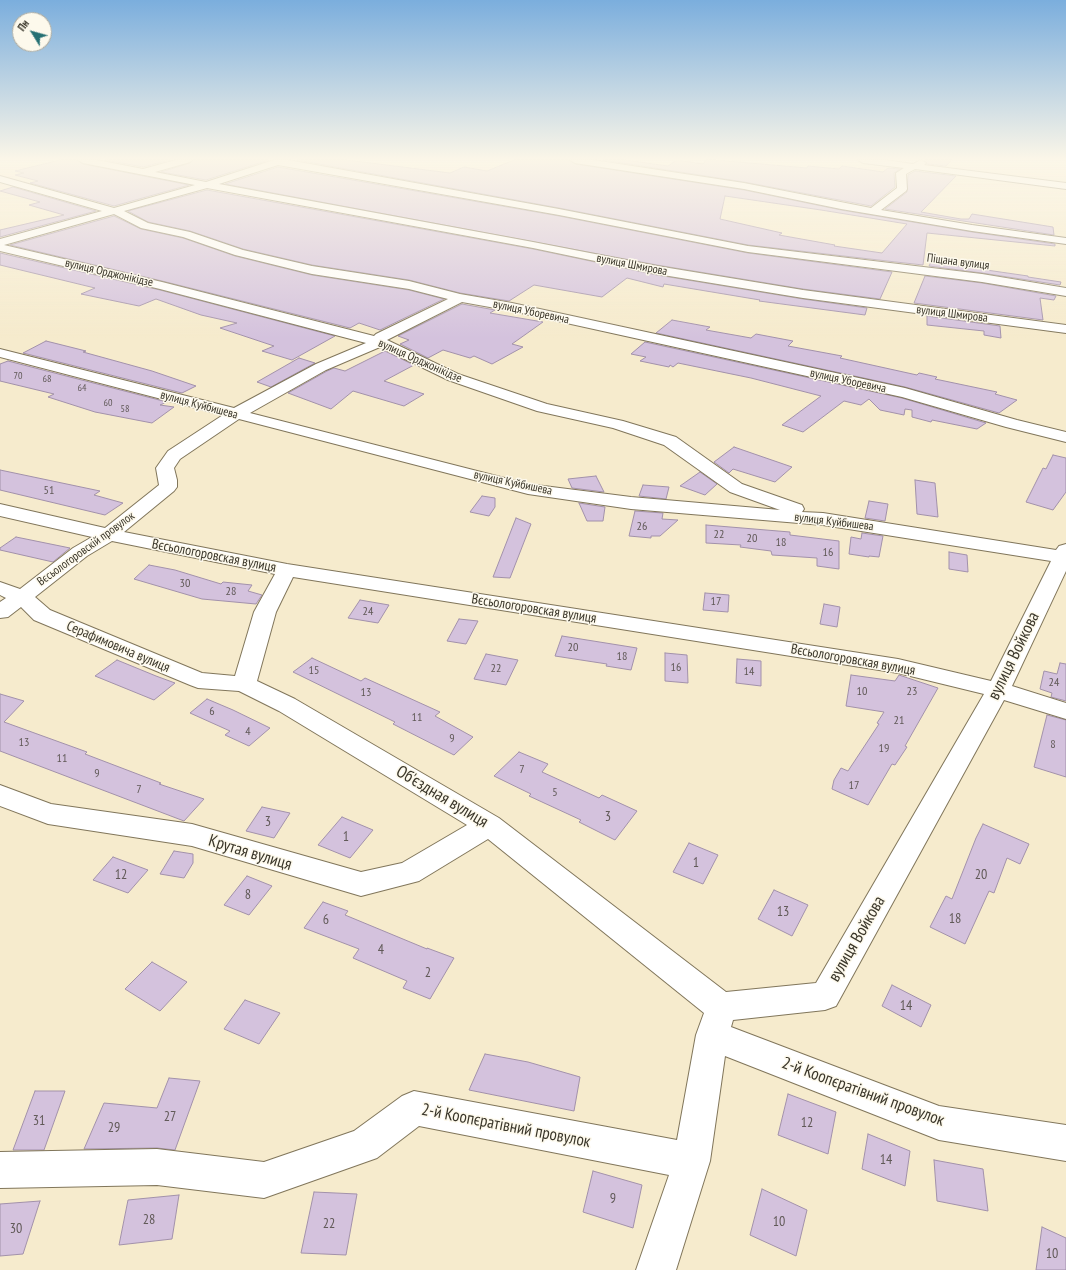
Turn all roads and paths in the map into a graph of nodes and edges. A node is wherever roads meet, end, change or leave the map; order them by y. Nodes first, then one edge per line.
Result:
1 (84, 219) edge
2 (132, 219) edge
3 (393, 219) edge
4 (599, 219) edge
5 (921, 219) edge
6 (1066, 241) edge
7 (0, 243) edge
8 (0, 248) edge
9 (1066, 292) edge
10 (460, 298) junction
11 (1066, 329) edge
12 (380, 342) junction
13 (0, 353) edge
14 (236, 414) junction
15 (1066, 437) edge
16 (0, 510) edge
17 (823, 519) junction
18 (109, 535) junction
19 (1064, 554) edge
20 (287, 570) junction
21 (0, 588) edge
22 (22, 597) junction
23 (0, 612) edge
24 (244, 684) junction
25 (998, 690) junction
26 (1066, 710) edge
27 (0, 795) edge
28 (489, 825) junction
29 (717, 1021) junction
30 (1066, 1143) edge
31 (692, 1161) junction
32 (0, 1170) edge
33 (656, 1270) edge

1 - 7 street
2 - 10 street, вулиця Уборевича
3 - 11 street, вулиця Шмирова
4 - 9 street, Піщана вулиця
5 - 6 street
8 - 12 street, вулиця Орджонікідзе
10 - 12 street, Вєсьологоровскій провулок
10 - 15 street, вулиця Уборевича
12 - 14 street, Вєсьологоровскій провулок
12 - 17 street, вулиця Орджонікідзе
13 - 14 street, вулиця Куйбишева
14 - 17 street, вулиця Куйбишева
14 - 18 street, Вєсьологоровскій провулок
16 - 18 street, Вєсьологоровская вулиця
17 - 19 street, вулиця Куйбишева
18 - 20 street, Вєсьологоровская вулиця
18 - 22 street, Вєсьологоровскій провулок
19 - 25 street, вулиця Войкова
20 - 24 street
20 - 25 street, Вєсьологоровская вулиця
21 - 22 street, Серафимовича вулиця
22 - 23 street, Вєсьологоровскій провулок
22 - 24 street, Серафимовича вулиця
24 - 28 street, Об'єздная вулиця
25 - 26 street, Вєсьологоровская вулиця
25 - 29 street, вулиця Войкова
27 - 28 street, Крутая вулиця
28 - 29 street, Об'єздная вулиця
29 - 30 street, 2-й Коопєратівний провулок
29 - 31 street
31 - 32 street, 2-й Коопєратівний провулок
31 - 33 street

